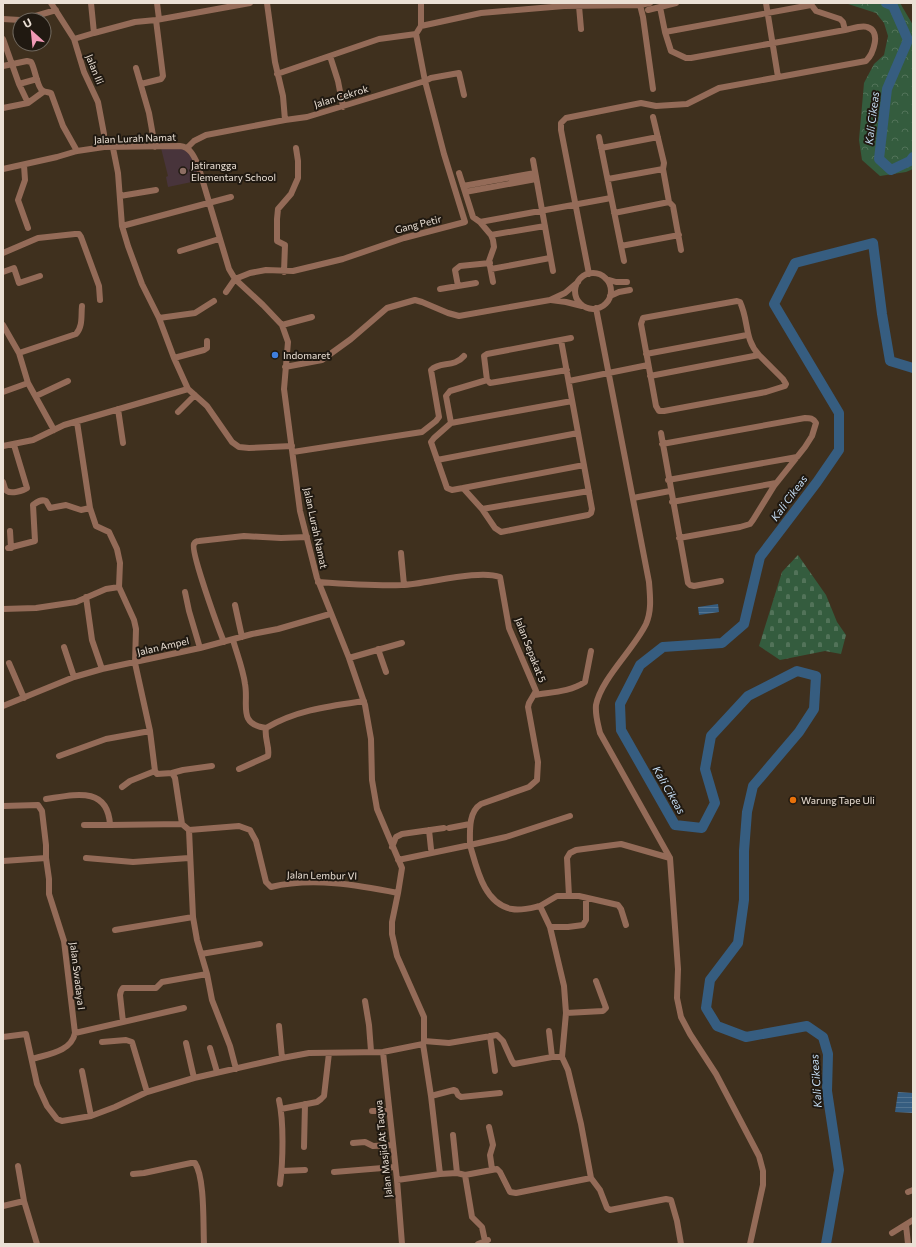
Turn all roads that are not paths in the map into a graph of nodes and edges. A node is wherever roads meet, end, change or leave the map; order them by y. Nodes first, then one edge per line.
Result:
1 (51, 3) edge
2 (91, 3) edge
3 (157, 3) edge
4 (250, 3) edge
5 (267, 3) edge
6 (421, 3) edge
7 (650, 3) edge
8 (676, 3) edge
9 (766, 3) edge
10 (564, 4) edge
11 (810, 4) edge
12 (579, 5) edge
13 (640, 5) junction
14 (660, 7) junction
15 (56, 10) junction
16 (648, 10) dead end
17 (49, 12) edge
18 (768, 13) junction
19 (157, 20) junction
20 (421, 26) junction
21 (581, 29) dead end
22 (845, 30) junction
23 (665, 32) junction
24 (94, 33) junction
25 (416, 34) junction
26 (3, 39) edge
27 (74, 39) junction
28 (773, 44) junction
29 (330, 56) junction
30 (12, 64) junction
31 (3, 66) edge
32 (136, 68) dead end
33 (277, 74) junction
34 (778, 77) junction
35 (37, 79) junction
36 (425, 81) junction
37 (19, 84) junction
38 (141, 84) junction
39 (653, 89) dead end
40 (43, 92) junction
41 (464, 94) dead end
42 (28, 103) junction
43 (343, 107) junction
44 (3, 108) edge
45 (653, 117) dead end
46 (285, 120) junction
47 (599, 137) dead end
48 (658, 137) junction
49 (104, 147) junction
50 (154, 147) junction
51 (113, 148) junction
52 (187, 148) junction
53 (296, 148) dead end
54 (601, 148) junction
55 (77, 152) junction
56 (533, 160) dead end
57 (24, 165) junction
58 (3, 169) edge
59 (663, 169) junction
60 (460, 173) dead end
61 (536, 176) junction
62 (608, 179) junction
63 (464, 189) junction
64 (156, 190) dead end
65 (120, 196) junction
66 (231, 197) dead end
67 (611, 198) junction
68 (209, 202) junction
69 (669, 202) junction
70 (575, 204) junction
71 (542, 210) junction
72 (614, 213) junction
73 (480, 222) junction
74 (122, 226) junction
75 (545, 226) junction
76 (28, 228) dead end
77 (491, 235) junction
78 (679, 236) junction
79 (219, 238) junction
80 (621, 246) junction
81 (681, 250) dead end
82 (180, 251) dead end
83 (3, 253) edge
84 (550, 258) junction
85 (624, 261) dead end
86 (490, 266) junction
87 (553, 271) dead end
88 (3, 272) edge
89 (284, 272) junction
90 (589, 274) junction
91 (40, 276) dead end
92 (235, 279) junction
93 (606, 279) junction
94 (493, 282) dead end
95 (578, 282) junction
96 (626, 282) dead end
97 (476, 283) dead end
98 (458, 286) junction
99 (440, 289) dead end
100 (630, 290) dead end
101 (226, 292) dead end
102 (610, 296) junction
103 (100, 300) dead end
104 (550, 300) junction
105 (214, 301) dead end
106 (82, 306) dead end
107 (583, 306) junction
108 (596, 308) junction
109 (312, 317) dead end
110 (159, 318) junction
111 (3, 325) edge
112 (282, 325) junction
113 (747, 335) junction
114 (572, 338) dead end
115 (561, 340) junction
116 (207, 341) dead end
117 (19, 353) junction
118 (646, 354) junction
119 (759, 355) junction
120 (464, 356) dead end
121 (174, 358) junction
122 (648, 365) junction
123 (286, 367) junction
124 (567, 370) junction
125 (608, 373) junction
126 (650, 376) junction
127 (487, 380) junction
128 (68, 381) dead end
129 (569, 381) junction
130 (28, 383) junction
131 (188, 389) junction
132 (3, 392) edge
133 (195, 395) junction
134 (36, 396) junction
135 (572, 401) junction
136 (118, 409) junction
137 (178, 412) dead end
138 (77, 422) junction
139 (451, 423) junction
140 (54, 430) junction
141 (578, 433) junction
142 (661, 433) dead end
143 (123, 443) dead end
144 (662, 444) junction
145 (14, 445) junction
146 (3, 446) edge
147 (292, 449) junction
148 (797, 457) junction
149 (437, 460) junction
150 (584, 465) junction
151 (668, 480) junction
152 (3, 482) edge
153 (776, 483) junction
154 (463, 488) junction
155 (670, 490) junction
156 (589, 491) junction
157 (633, 498) junction
158 (672, 502) junction
159 (90, 508) junction
160 (482, 509) junction
161 (10, 531) dead end
162 (307, 537) junction
163 (679, 538) junction
164 (401, 553) dead end
165 (720, 580) dead end
166 (318, 582) junction
167 (404, 585) junction
168 (119, 587) junction
169 (185, 592) dead end
170 (86, 597) junction
171 (235, 605) dead end
172 (3, 609) edge
173 (330, 614) junction
174 (242, 637) junction
175 (233, 640) junction
176 (224, 642) junction
177 (402, 643) dead end
178 (64, 648) dead end
179 (200, 648) junction
180 (378, 649) junction
181 (592, 651) dead end
182 (349, 658) junction
183 (9, 663) dead end
184 (135, 663) junction
185 (102, 669) junction
186 (386, 672) dead end
187 (74, 677) junction
188 (534, 694) junction
189 (24, 698) junction
190 (364, 701) junction
191 (3, 706) edge
192 (266, 728) junction
193 (150, 731) junction
194 (59, 756) dead end
195 (212, 766) dead end
196 (239, 769) dead end
197 (155, 771) junction
198 (172, 773) junction
199 (122, 786) dead end
200 (46, 799) dead end
201 (3, 806) edge
202 (570, 816) dead end
203 (182, 824) junction
204 (470, 824) junction
205 (84, 825) dead end
206 (110, 825) junction
207 (189, 830) junction
208 (429, 830) junction
209 (470, 845) junction
210 (392, 847) junction
211 (431, 849) dead end
212 (46, 858) junction
213 (86, 858) dead end
214 (189, 858) junction
215 (670, 858) junction
216 (398, 860) junction
217 (3, 861) edge
218 (398, 893) junction
219 (569, 896) junction
220 (586, 898) junction
221 (540, 906) junction
222 (193, 917) junction
223 (626, 925) dead end
224 (550, 927) junction
225 (115, 930) dead end
226 (260, 944) dead end
227 (201, 954) junction
228 (207, 974) junction
229 (596, 981) dead end
230 (365, 1001) dead end
231 (184, 1008) dead end
232 (566, 1013) junction
233 (123, 1022) junction
234 (279, 1026) dead end
235 (549, 1031) dead end
236 (75, 1033) junction
237 (490, 1036) junction
238 (3, 1037) edge
239 (102, 1042) dead end
240 (424, 1042) junction
241 (186, 1043) dead end
242 (210, 1048) dead end
243 (371, 1052) junction
244 (383, 1052) junction
245 (329, 1053) junction
246 (552, 1057) junction
247 (562, 1057) junction
248 (282, 1058) junction
249 (32, 1059) junction
250 (236, 1069) junction
251 (495, 1071) dead end
252 (82, 1072) dead end
253 (217, 1072) junction
254 (194, 1078) junction
255 (148, 1092) junction
256 (500, 1092) dead end
257 (431, 1096) junction
258 (279, 1100) dead end
259 (305, 1104) junction
260 (281, 1109) junction
261 (372, 1111) dead end
262 (389, 1111) junction
263 (91, 1116) junction
264 (489, 1127) dead end
265 (453, 1135) dead end
266 (353, 1143) dead end
267 (393, 1145) junction
268 (304, 1147) dead end
269 (18, 1166) dead end
270 (395, 1167) junction
271 (492, 1169) junction
272 (305, 1170) dead end
273 (282, 1171) junction
274 (334, 1172) dead end
275 (457, 1173) junction
276 (133, 1174) dead end
277 (440, 1174) junction
278 (465, 1175) junction
279 (591, 1178) junction
280 (397, 1180) junction
281 (280, 1184) dead end
282 (24, 1201) junction
283 (3, 1206) edge
284 (913, 1220) edge
285 (906, 1225) junction
286 (892, 1233) dead end
287 (484, 1242) edge
288 (37, 1244) edge
289 (204, 1244) edge
290 (402, 1244) edge
291 (681, 1244) edge
292 (750, 1244) edge
293 (908, 1244) edge

1 - 15 street, Jalan Ili
2 - 24 street
3 - 19 street
4 - 19 street
5 - 33 street
6 - 20 street
7 - 13 street
8 - 14 street
9 - 18 street
10 - 12 street
10 - 20 street
11 - 18 street
11 - 22 street
12 - 13 street
12 - 21 street
13 - 39 street
14 - 16 street
14 - 23 street
15 - 17 street
15 - 27 street, Jalan Ili
18 - 23 street
18 - 28 street
19 - 24 street
19 - 38 street
20 - 25 street
22 - 28 street
22 - 34 street
23 - 28 street
24 - 27 street
25 - 29 street
25 - 36 street
26 - 30 street
27 - 49 street, Jalan Ili
28 - 34 street
29 - 33 street
29 - 43 street
30 - 31 street
30 - 35 street
30 - 37 street
32 - 38 street
33 - 46 street
34 - 70 street
35 - 37 street
35 - 40 street
36 - 41 street, Jalan Cekrok
36 - 43 street, Jalan Cekrok
36 - 89 street, Gang Petir
37 - 42 street
38 - 50 street
40 - 42 street
40 - 55 street
42 - 44 street
43 - 46 street, Jalan Cekrok
45 - 48 street
46 - 52 street, Jalan Cekrok
47 - 54 street
48 - 54 street
48 - 59 street
49 - 51 street, Jalan Lurah Namat
49 - 55 street, Jalan Lurah Namat
50 - 51 street, Jalan Lurah Namat
50 - 52 street, Jalan Lurah Namat
51 - 65 street
52 - 68 street, Jalan Lurah Namat
53 - 89 street
54 - 62 street
55 - 57 street, Jalan Lurah Namat
56 - 61 street
57 - 58 street, Jalan Lurah Namat
57 - 76 street
59 - 62 street
59 - 69 street
60 - 63 street
61 - 63 street
61 - 71 street
62 - 67 street
63 - 73 street
64 - 65 street
65 - 74 street
66 - 68 street
67 - 70 street
67 - 72 street
68 - 74 street
68 - 79 street, Jalan Lurah Namat
69 - 72 street
69 - 78 street
70 - 71 street
70 - 90 street
71 - 73 street
71 - 75 street
72 - 80 street
73 - 77 street
74 - 110 street
75 - 77 street
75 - 84 street
77 - 86 street
78 - 80 street
78 - 81 street
79 - 82 street
79 - 92 street, Jalan Lurah Namat
80 - 85 street
83 - 103 street
84 - 86 street
84 - 87 street
86 - 94 street
86 - 98 street
88 - 91 street
89 - 92 street, Gang Petir
90 - 93 street
90 - 95 street
92 - 101 street
92 - 112 street, Jalan Lurah Namat
93 - 96 street
93 - 102 street
95 - 104 street
95 - 107 street
97 - 98 street
98 - 99 street
100 - 102 street
102 - 108 street
104 - 107 street
104 - 123 street
105 - 110 street
106 - 117 street
107 - 108 street
108 - 125 street
109 - 112 street
110 - 121 street
111 - 117 street
112 - 123 street, Jalan Lurah Namat
113 - 118 street
113 - 118 street
113 - 119 street
114 - 115 street
115 - 124 street
115 - 127 street
116 - 121 street
117 - 130 street
118 - 122 street
119 - 126 street
119 - 126 street
120 - 147 street
121 - 131 street
122 - 125 street
122 - 126 street
123 - 147 street, Jalan Lurah Namat
124 - 127 street
124 - 129 street
125 - 129 street
125 - 157 street
127 - 139 street
128 - 134 street
129 - 135 street
130 - 132 street
130 - 134 street
131 - 133 street
131 - 136 street
133 - 137 street
133 - 147 street
134 - 140 street
135 - 139 street
135 - 141 street
136 - 138 street
136 - 143 street
138 - 140 street
138 - 159 street
139 - 149 street
140 - 145 street
141 - 149 street
141 - 150 street
142 - 144 street
144 - 148 street
144 - 151 street
145 - 146 street
145 - 152 street
147 - 162 street, Jalan Lurah Namat
148 - 151 street
148 - 153 street
149 - 154 street
150 - 154 street
150 - 156 street
151 - 155 street
153 - 158 street
153 - 163 street
154 - 160 street
155 - 157 street
155 - 158 street
156 - 160 street
156 - 160 street
157 - 215 street
158 - 163 street
159 - 161 street
159 - 168 street
162 - 166 street, Jalan Lurah Namat
162 - 176 street
163 - 165 street
164 - 167 street
166 - 167 street, Jalan Sepakat 5
166 - 173 street, Jalan Lurah Namat
167 - 188 street, Jalan Sepakat 5
168 - 170 street
168 - 184 street
169 - 179 street
170 - 172 street
170 - 185 street
171 - 174 street
173 - 174 street, Jalan Ampel
173 - 182 street, Jalan Lurah Namat
174 - 175 street, Jalan Ampel
175 - 176 street, Jalan Ampel
175 - 192 street
176 - 179 street, Jalan Ampel
177 - 180 street
178 - 187 street
179 - 184 street, Jalan Ampel
180 - 182 street
180 - 186 street
181 - 188 street
182 - 190 street, Jalan Lurah Namat
183 - 189 street
184 - 185 street, Jalan Ampel
184 - 193 street
185 - 187 street, Jalan Ampel
187 - 189 street, Jalan Ampel
188 - 204 street, Jalan Sepakat 5
189 - 191 street, Jalan Ampel
190 - 192 street
190 - 210 street, Jalan Lurah Namat
192 - 196 street
193 - 194 street
193 - 197 street
195 - 198 street
197 - 198 street
197 - 199 street
198 - 203 street
200 - 206 street
201 - 212 street, Jalan Swadaya I
202 - 209 street
203 - 206 street
203 - 207 street
204 - 208 street
204 - 209 street, Jalan Sepakat 5
205 - 206 street
207 - 214 street
207 - 218 street, Jalan Lembur VI
208 - 210 street
208 - 211 street
209 - 216 street
209 - 221 street, Jalan Sepakat 5
210 - 216 street, Jalan Lurah Namat
212 - 217 street
212 - 236 street, Jalan Swadaya I
213 - 214 street
214 - 222 street
215 - 219 street
215 - 292 street
216 - 218 street, Jalan Lurah Namat
218 - 240 street, Jalan Lurah Namat
219 - 220 street
219 - 221 street
220 - 223 street
220 - 224 street
221 - 224 street
222 - 225 street
222 - 227 street
224 - 232 street
226 - 227 street
227 - 228 street
228 - 233 street
228 - 250 street
229 - 232 street
230 - 243 street
231 - 233 street
232 - 247 street
233 - 236 street
234 - 248 street
235 - 246 street
236 - 249 street
237 - 240 street
237 - 246 street
237 - 251 street
238 - 249 street
239 - 255 street
240 - 244 street
240 - 257 street, Jalan Lurah Namat
241 - 254 street
242 - 253 street
243 - 244 street
243 - 245 street
244 - 262 street, Jalan Masjid At Taqwa
245 - 248 street
245 - 259 street
246 - 247 street
247 - 279 street
248 - 250 street
249 - 263 street
250 - 253 street
252 - 263 street
253 - 254 street
254 - 255 street
255 - 263 street
256 - 257 street
257 - 277 street, Jalan Lurah Namat
258 - 260 street
259 - 260 street
259 - 268 street
260 - 273 street
261 - 262 street
262 - 267 street, Jalan Masjid At Taqwa
264 - 271 street
265 - 275 street
266 - 267 street
267 - 270 street, Jalan Masjid At Taqwa
269 - 282 street
270 - 274 street
270 - 280 street, Jalan Masjid At Taqwa
271 - 278 street
271 - 279 street
272 - 273 street
273 - 281 street
275 - 277 street
275 - 278 street
276 - 289 street
277 - 280 street
278 - 287 street
279 - 291 street
280 - 290 street, Jalan Masjid At Taqwa
282 - 283 street
282 - 288 street
284 - 285 street
285 - 286 street
285 - 293 street

